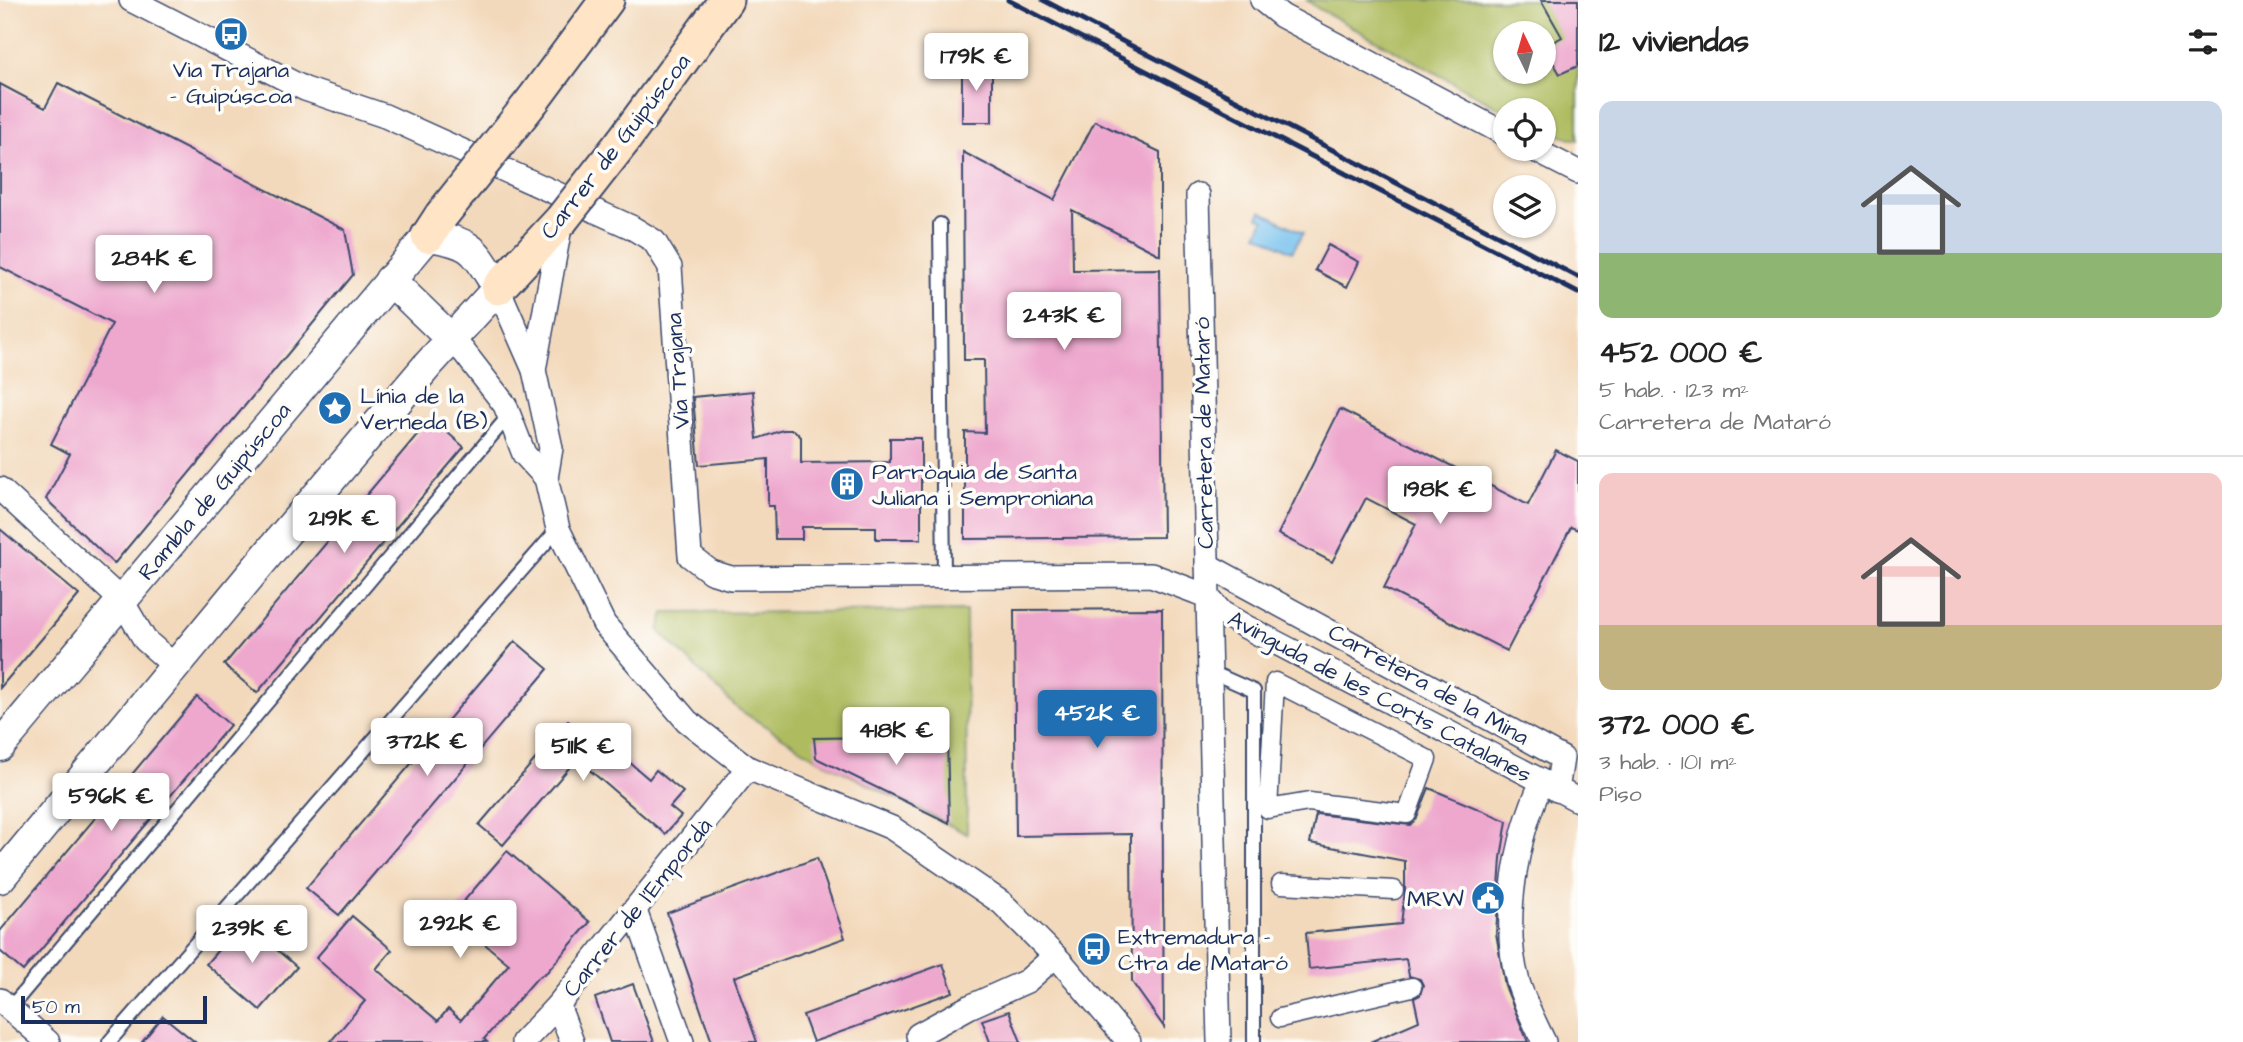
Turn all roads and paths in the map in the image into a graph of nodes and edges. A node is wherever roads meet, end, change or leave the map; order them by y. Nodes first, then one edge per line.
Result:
1 (131, 0) edge
2 (607, 0) edge
3 (726, 0) edge
4 (1262, 0) edge
5 (1493, 128) edge
6 (1556, 161) edge
7 (1578, 172) edge
8 (1198, 195) dead end
9 (940, 225) dead end
10 (435, 226) junction
11 (553, 238) junction
12 (390, 280) junction
13 (498, 288) junction
14 (451, 340) junction
15 (534, 370) junction
16 (510, 413) junction
17 (546, 478) junction
18 (0, 489) edge
19 (558, 529) junction
20 (1207, 565) junction
21 (944, 576) junction
22 (1247, 586) junction
23 (1207, 596) junction
24 (122, 601) junction
25 (1247, 627) junction
26 (176, 667) junction
27 (1209, 671) junction
28 (1275, 682) joint
29 (0, 746) edge
30 (748, 768) junction
31 (1550, 786) junction
32 (1578, 800) edge
33 (0, 878) edge
34 (1280, 884) dead end
35 (1394, 890) dead end
36 (635, 911) junction
37 (1055, 956) junction
38 (1412, 987) dead end
39 (5, 1004) edge
40 (558, 1005) junction
41 (1280, 1018) dead end
42 (1217, 1039) edge
43 (48, 1042) edge
44 (109, 1042) edge
45 (523, 1042) edge
46 (572, 1042) edge
47 (682, 1042) edge
48 (920, 1042) edge
49 (1129, 1042) edge
50 (1254, 1042) edge
51 (1544, 1042) edge

1 - 21 street, Via Trajana
2 - 10 main road, bridge
3 - 11 main road, Carrer de Guipúscoa, bridge
4 - 5 street
6 - 7 street
8 - 20 street, Carretera de Mataró
9 - 21 lane
10 - 12 street, Rambla de Guipúscoa
10 - 13 street
11 - 13 main road, Carrer de Guipúscoa
11 - 15 street
12 - 14 street
12 - 24 street, Rambla de Guipúscoa
13 - 14 street
13 - 15 street
14 - 16 street
14 - 26 street
15 - 17 street
16 - 17 street
16 - 39 lane
17 - 19 street
18 - 24 street
19 - 30 street
19 - 44 lane
20 - 22 street, Carretera de la Mina
20 - 23 street, Carretera de Mataró
21 - 23 street, Via Trajana
22 - 25 street
22 - 31 street, Carretera de la Mina
23 - 25 street, Avinguda de les Corts Catalanes
23 - 27 street, Carretera de Mataró
24 - 26 street
24 - 29 street, Rambla de Guipúscoa
25 - 31 street, Avinguda de les Corts Catalanes
26 - 33 street
27 - 42 street, Carretera de Mataró
27 - 50 lane
28 - 28 street
30 - 36 street, Carrer de l'Empordà
30 - 37 street
31 - 32 street
31 - 51 street
34 - 35 street
36 - 40 street, Carrer de l'Empordà
36 - 47 street
37 - 48 street
37 - 49 street
38 - 41 street
39 - 43 street
40 - 45 street, Carrer de l'Empordà
40 - 46 street

